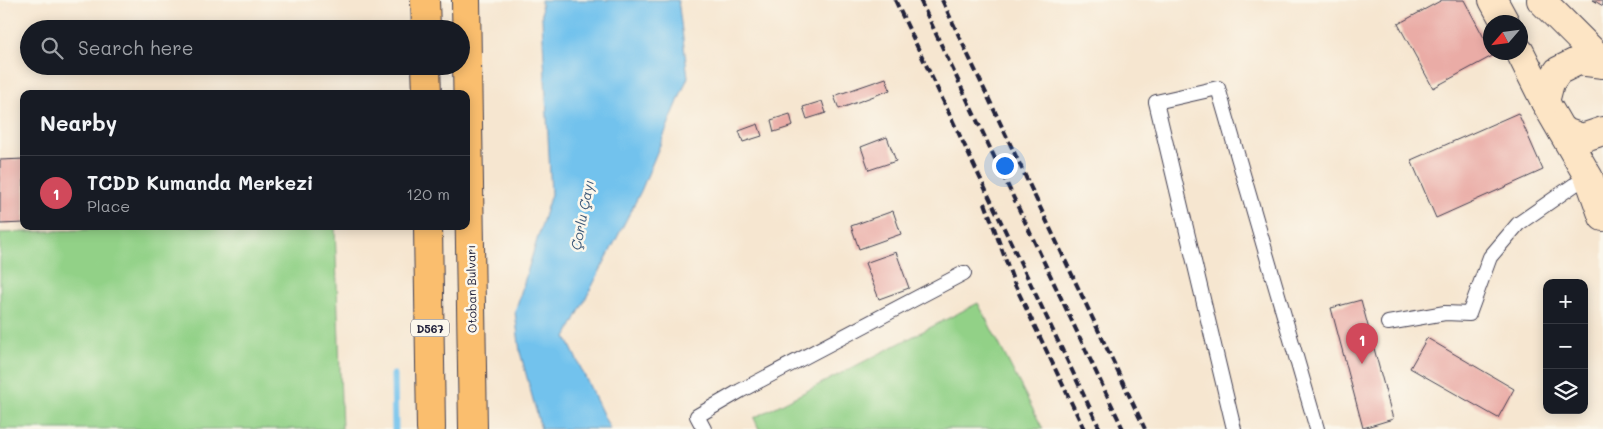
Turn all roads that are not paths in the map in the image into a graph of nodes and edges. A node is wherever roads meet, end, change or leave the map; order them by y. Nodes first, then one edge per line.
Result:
1 (425, 0) edge
2 (466, 0) edge
3 (1493, 0) edge
4 (1541, 0) edge
5 (1501, 15) edge
6 (426, 20) edge
7 (466, 20) edge
8 (1524, 60) edge
9 (1603, 63) edge
10 (426, 75) edge
11 (467, 75) edge
12 (426, 90) edge
13 (467, 90) edge
14 (1545, 102) junction
15 (1562, 131) junction
16 (1603, 131) edge
17 (1589, 178) junction
18 (1603, 217) edge
19 (428, 230) edge
20 (470, 230) edge
21 (964, 273) dead end
22 (1388, 323) dead end
23 (431, 429) edge
24 (473, 429) edge
25 (704, 429) edge
26 (1234, 429) edge
27 (1317, 429) edge

1 - 6 highway
2 - 7 highway, Otoban Bulvarı
3 - 5 main road
4 - 9 main road
8 - 14 main road
9 - 14 main road
10 - 12 highway
11 - 13 highway, Otoban Bulvarı
14 - 15 main road
15 - 16 main road
15 - 17 main road
17 - 18 main road
17 - 22 lane
19 - 23 highway, D567
20 - 24 highway, Otoban Bulvarı
21 - 25 lane
26 - 27 lane

